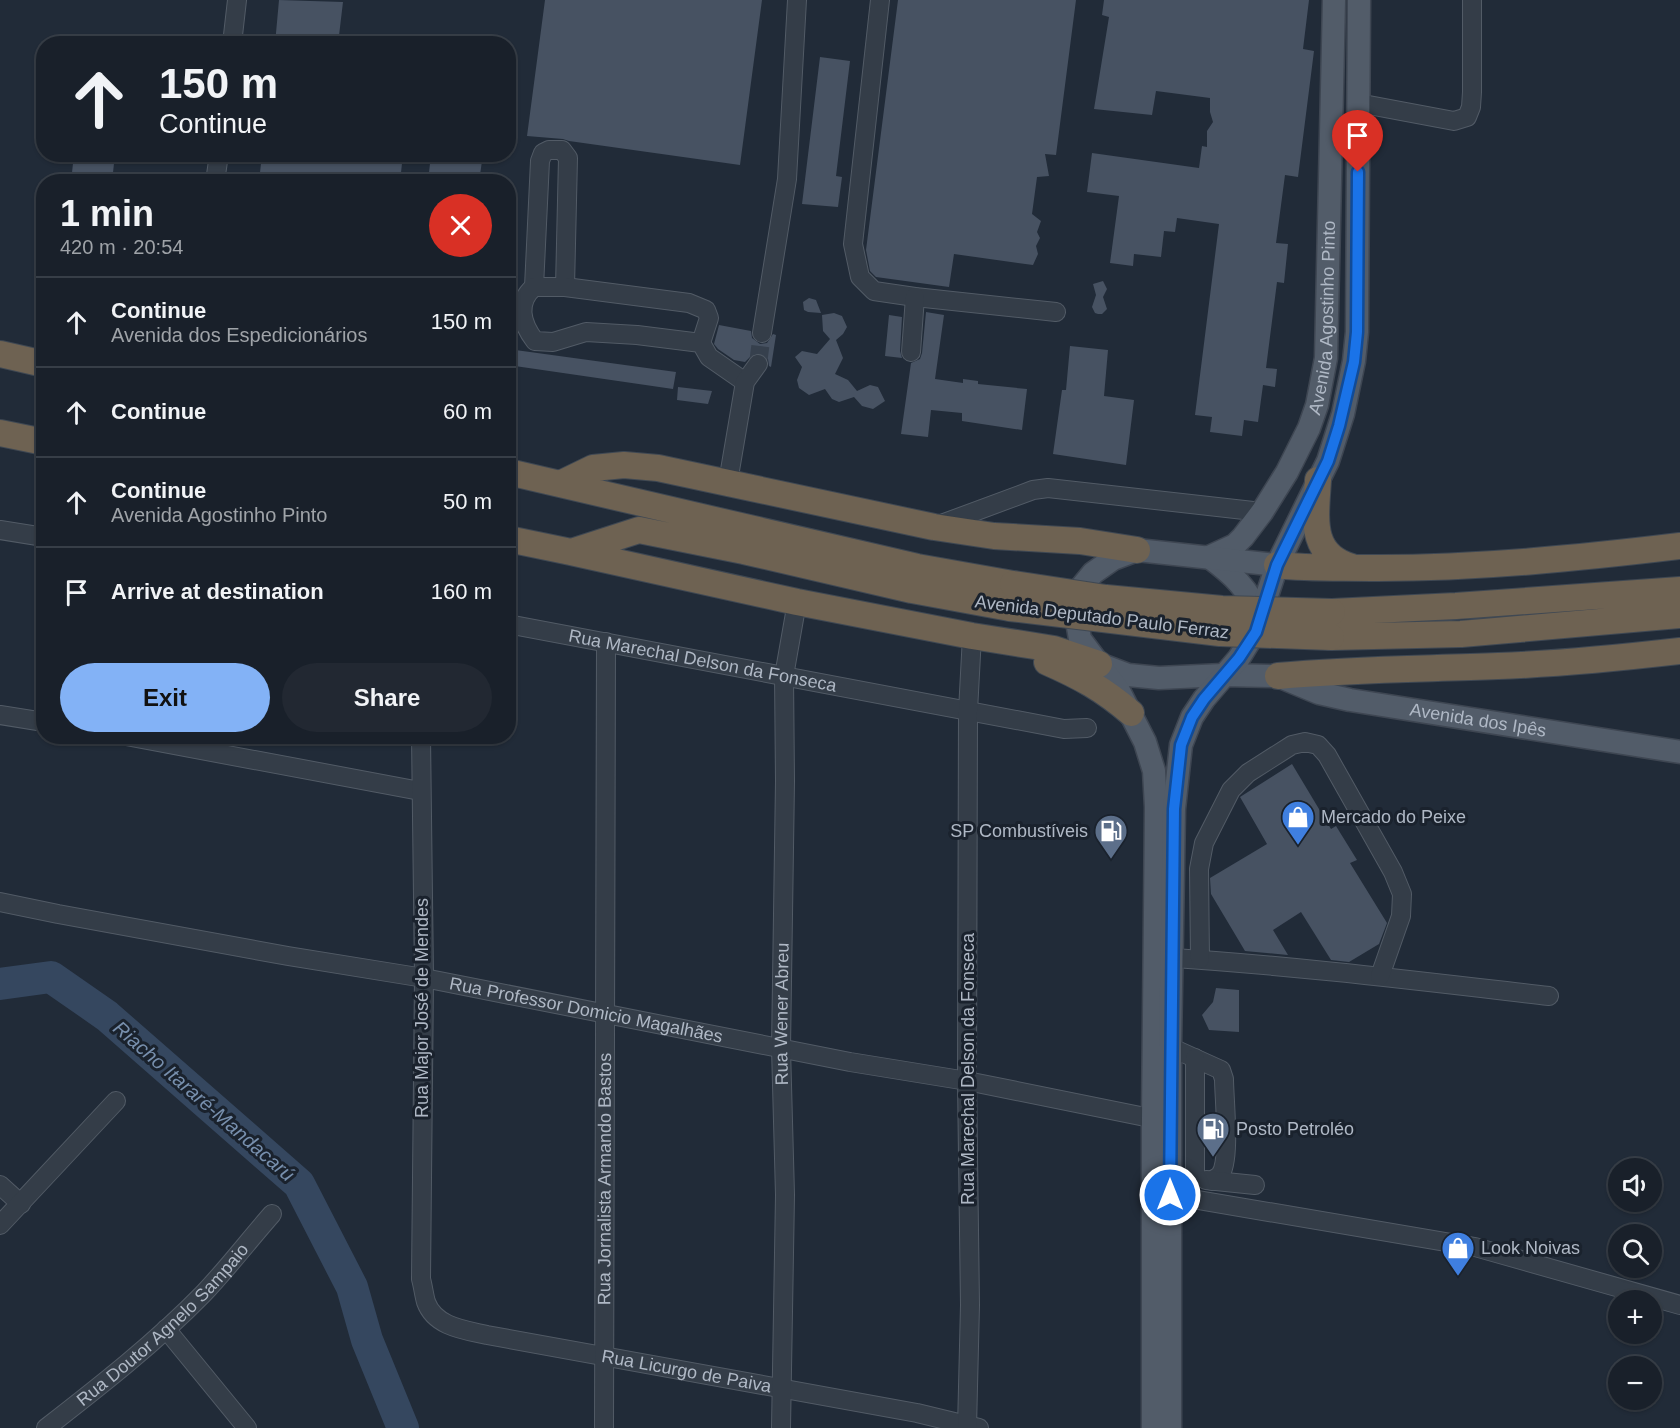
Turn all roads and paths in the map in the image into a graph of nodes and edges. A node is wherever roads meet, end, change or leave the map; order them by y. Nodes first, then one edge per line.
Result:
1 (237, 0) edge
2 (797, 0) edge
3 (880, 0) edge
4 (1334, 0) edge
5 (1359, 0) edge
6 (1472, 0) edge
7 (233, 36) edge
8 (1358, 103) junction
9 (534, 287) junction
10 (565, 287) junction
11 (915, 297) junction
12 (1056, 312) dead end
13 (762, 333) tunnel mouth
14 (701, 343) junction
15 (911, 352) dead end
16 (0, 354) edge
17 (36, 362) edge
18 (758, 364) tunnel mouth
19 (745, 382) junction
20 (0, 433) edge
21 (36, 440) edge
22 (516, 474) edge
23 (1318, 480) junction
24 (728, 482) junction
25 (560, 484) junction
26 (1262, 512) junction
27 (934, 527) junction
28 (0, 530) edge
29 (36, 536) edge
30 (747, 540) junction
31 (516, 541) edge
32 (1680, 546) edge
33 (1137, 550) junction
34 (571, 552) junction
35 (1209, 557) junction
36 (1277, 565) junction
37 (1355, 567) junction
38 (1680, 590) edge
39 (1012, 596) junction
40 (797, 602) junction
41 (1680, 615) edge
42 (1259, 616) junction
43 (516, 625) edge
44 (976, 636) junction
45 (606, 642) junction
46 (1680, 651) edge
47 (1099, 664) junction
48 (1223, 675) junction
49 (784, 676) junction
50 (1278, 676) junction
51 (968, 711) junction
52 (1131, 713) junction
53 (0, 715) edge
54 (36, 721) edge
55 (1087, 728) dead end
56 (169, 744) edge
57 (421, 744) edge
58 (1680, 752) edge
59 (420, 791) junction
60 (1165, 808) junction
61 (0, 902) edge
62 (1162, 957) junction
63 (1200, 959) junction
64 (1380, 976) junction
65 (424, 978) junction
66 (1549, 996) dead end
67 (604, 1013) junction
68 (1170, 1047) junction
69 (781, 1048) junction
70 (1195, 1058) junction
71 (967, 1081) junction
72 (116, 1101) dead end
73 (1161, 1120) junction
74 (1204, 1180) junction
75 (0, 1185) edge
76 (1255, 1185) dead end
77 (1164, 1188) junction
78 (21, 1204) junction
79 (272, 1214) dead end
80 (0, 1225) edge
81 (422, 1279) joint
82 (1680, 1305) edge
83 (166, 1329) junction
84 (605, 1357) junction
85 (781, 1390) junction
86 (971, 1427) edge
87 (46, 1428) edge
88 (247, 1428) edge
89 (604, 1428) edge
90 (781, 1428) edge
91 (1153, 1428) edge
92 (1170, 1428) edge

1 - 7 street
2 - 13 street
3 - 11 street
4 - 26 main road, Avenida Agostinho Pinto
5 - 8 main road, Avenida Agostinho Pinto
6 - 8 street
8 - 23 main road, Avenida Agostinho Pinto
9 - 10 street
9 - 10 street
9 - 14 street
10 - 14 street
11 - 12 street
11 - 15 street
14 - 19 street
16 - 17 highway
18 - 19 street
19 - 24 street
20 - 21 highway
22 - 25 highway
23 - 36 main road, Avenida Agostinho Pinto
23 - 37 highway
24 - 25 highway
24 - 27 highway
25 - 30 highway
26 - 27 street
26 - 35 main road, Avenida Agostinho Pinto
27 - 33 highway
28 - 29 street
30 - 34 highway
30 - 39 highway, Avenida Deputado Paulo Ferraz
31 - 34 highway
32 - 37 highway
33 - 35 main road
33 - 47 main road
34 - 40 highway
35 - 36 main road
35 - 42 main road
36 - 37 highway
36 - 42 main road, Avenida Agostinho Pinto
38 - 39 highway, Avenida Deputado Paulo Ferraz, bridge
39 - 41 highway, Avenida Deputado Paulo Ferraz, bridge
40 - 44 highway
40 - 49 street, Rua Wener Abreu
42 - 48 main road
43 - 45 street, Rua Marechal Delson da Fonseca
44 - 47 highway
44 - 51 street, Rua Marechal Delson da Fonseca
44 - 52 highway
45 - 49 street, Rua Marechal Delson da Fonseca
45 - 67 street, Rua Jornalista Armando Bastos
46 - 50 highway
47 - 48 main road
47 - 52 main road
48 - 50 main road
48 - 60 main road
49 - 51 street, Rua Marechal Delson da Fonseca
49 - 69 street, Rua Wener Abreu
50 - 58 main road, Avenida dos Ipês
51 - 55 street, Rua Marechal Delson da Fonseca
51 - 71 street, Rua Marechal Delson da Fonseca
52 - 60 main road
53 - 54 street
56 - 59 street
57 - 59 street, Rua Major José de Mendes
59 - 65 street, Rua Major José de Mendes
60 - 62 main road
61 - 65 street, Rua Professor Domicio Magalhães
62 - 63 street
62 - 68 main road
62 - 73 main road
63 - 64 street
63 - 64 street
64 - 66 street
65 - 67 street, Rua Professor Domicio Magalhães
65 - 81 street, Rua Major José de Mendes
67 - 69 street, Rua Professor Domicio Magalhães
67 - 84 street, Rua Jornalista Armando Bastos
68 - 70 street
68 - 73 main road
69 - 71 street, Rua Professor Domicio Magalhães
69 - 85 street, Rua Wener Abreu
70 - 74 street
70 - 74 street
71 - 73 street, Rua Professor Domicio Magalhães
71 - 86 street, Rua Marechal Delson da Fonseca
72 - 78 street
73 - 77 main road
74 - 76 street
74 - 77 street
75 - 78 street
77 - 82 street
77 - 91 main road
77 - 92 main road
78 - 80 street
79 - 83 street, Rua Doutor Agnelo Sampaio
81 - 84 street, Rua Licurgo de Paiva
83 - 87 street, Rua Doutor Agnelo Sampaio
83 - 88 street
84 - 85 street, Rua Licurgo de Paiva
84 - 89 street, Rua Jornalista Armando Bastos
85 - 86 street, Rua Licurgo de Paiva
85 - 90 street, Rua Wener Abreu

